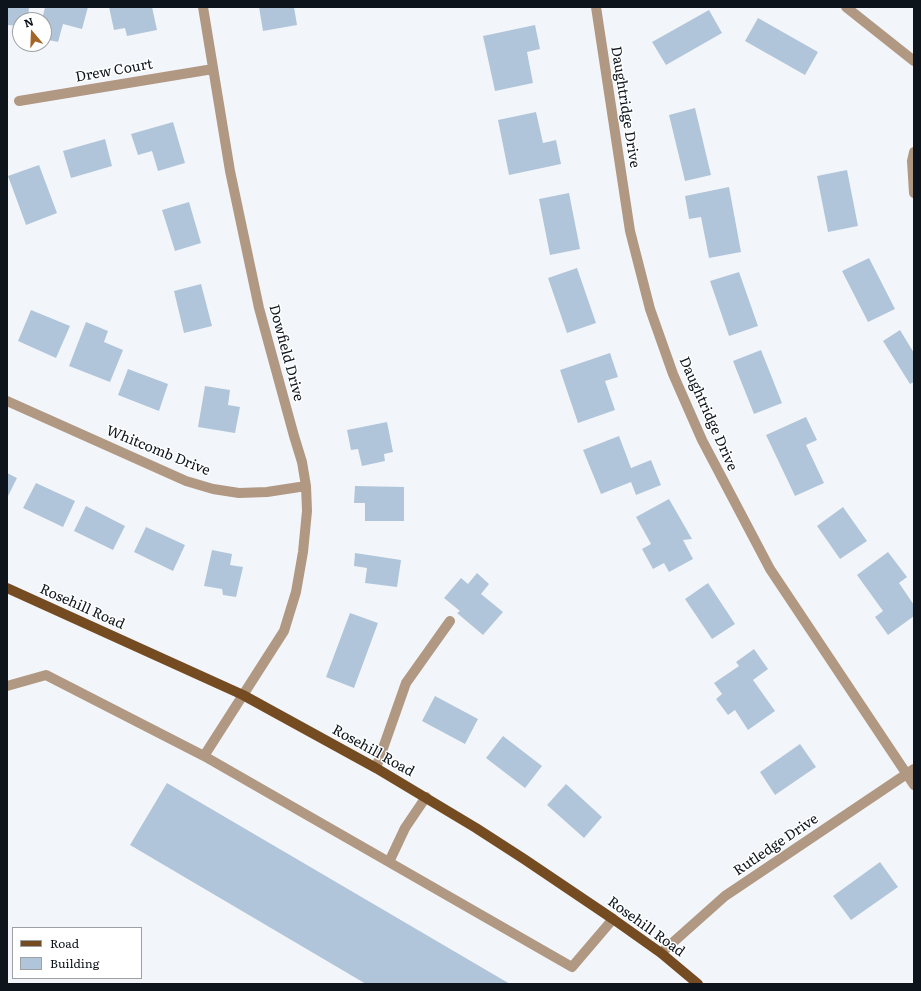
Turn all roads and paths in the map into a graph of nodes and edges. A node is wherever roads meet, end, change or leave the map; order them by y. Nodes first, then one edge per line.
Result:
1 (203, 7) edge
2 (596, 7) edge
3 (846, 7) edge
4 (914, 61) edge
5 (213, 68) junction
6 (19, 101) dead end
7 (914, 152) edge
8 (914, 193) edge
9 (7, 401) edge
10 (306, 486) junction
11 (7, 588) edge
12 (450, 621) dead end
13 (7, 686) edge
14 (243, 695) junction
15 (204, 756) junction
16 (376, 768) junction
17 (910, 772) edge
18 (914, 785) edge
19 (426, 797) junction
20 (389, 862) junction
21 (613, 919) junction
22 (661, 953) junction
23 (698, 984) edge

1 - 5 street, Dowfield Drive
2 - 17 street, Daughtridge Drive
3 - 4 street
5 - 6 street, Drew Court
5 - 10 street, Dowfield Drive
7 - 8 street
9 - 10 street, Whitcomb Drive
10 - 14 street, Dowfield Drive
11 - 14 main road, Rosehill Road
12 - 16 street
13 - 15 street
14 - 15 street, Dowfield Drive
14 - 16 main road, Rosehill Road
15 - 20 street
16 - 19 main road, Rosehill Road
17 - 18 street, Daughtridge Drive
17 - 22 street, Rutledge Drive
19 - 20 street
19 - 21 main road, Rosehill Road
20 - 21 street
21 - 22 main road, Rosehill Road
22 - 23 main road, Rosehill Road

